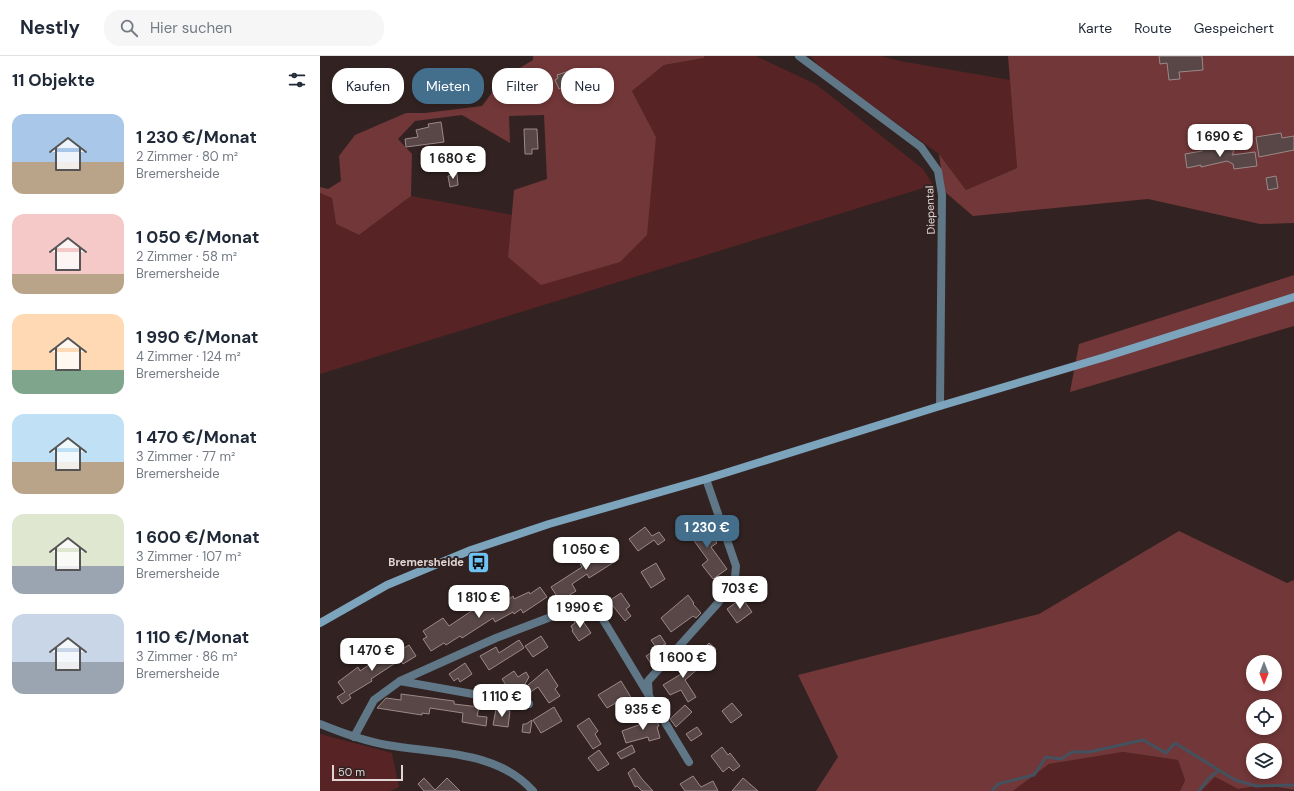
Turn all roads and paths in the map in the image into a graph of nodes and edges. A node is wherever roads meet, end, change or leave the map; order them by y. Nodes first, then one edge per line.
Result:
1 (799, 56) edge
2 (1294, 297) edge
3 (940, 406) junction
4 (706, 479) junction
5 (320, 623) edge
6 (400, 681) junction
7 (649, 699) junction
8 (529, 704) dead end
9 (320, 724) edge
10 (354, 737) junction
11 (689, 762) dead end
12 (533, 791) edge

1 - 3 street, Diepental
2 - 3 main road
3 - 4 main road
4 - 5 main road
4 - 7 street
6 - 7 street
6 - 8 street
6 - 10 street
7 - 11 street
9 - 10 street
10 - 12 street

